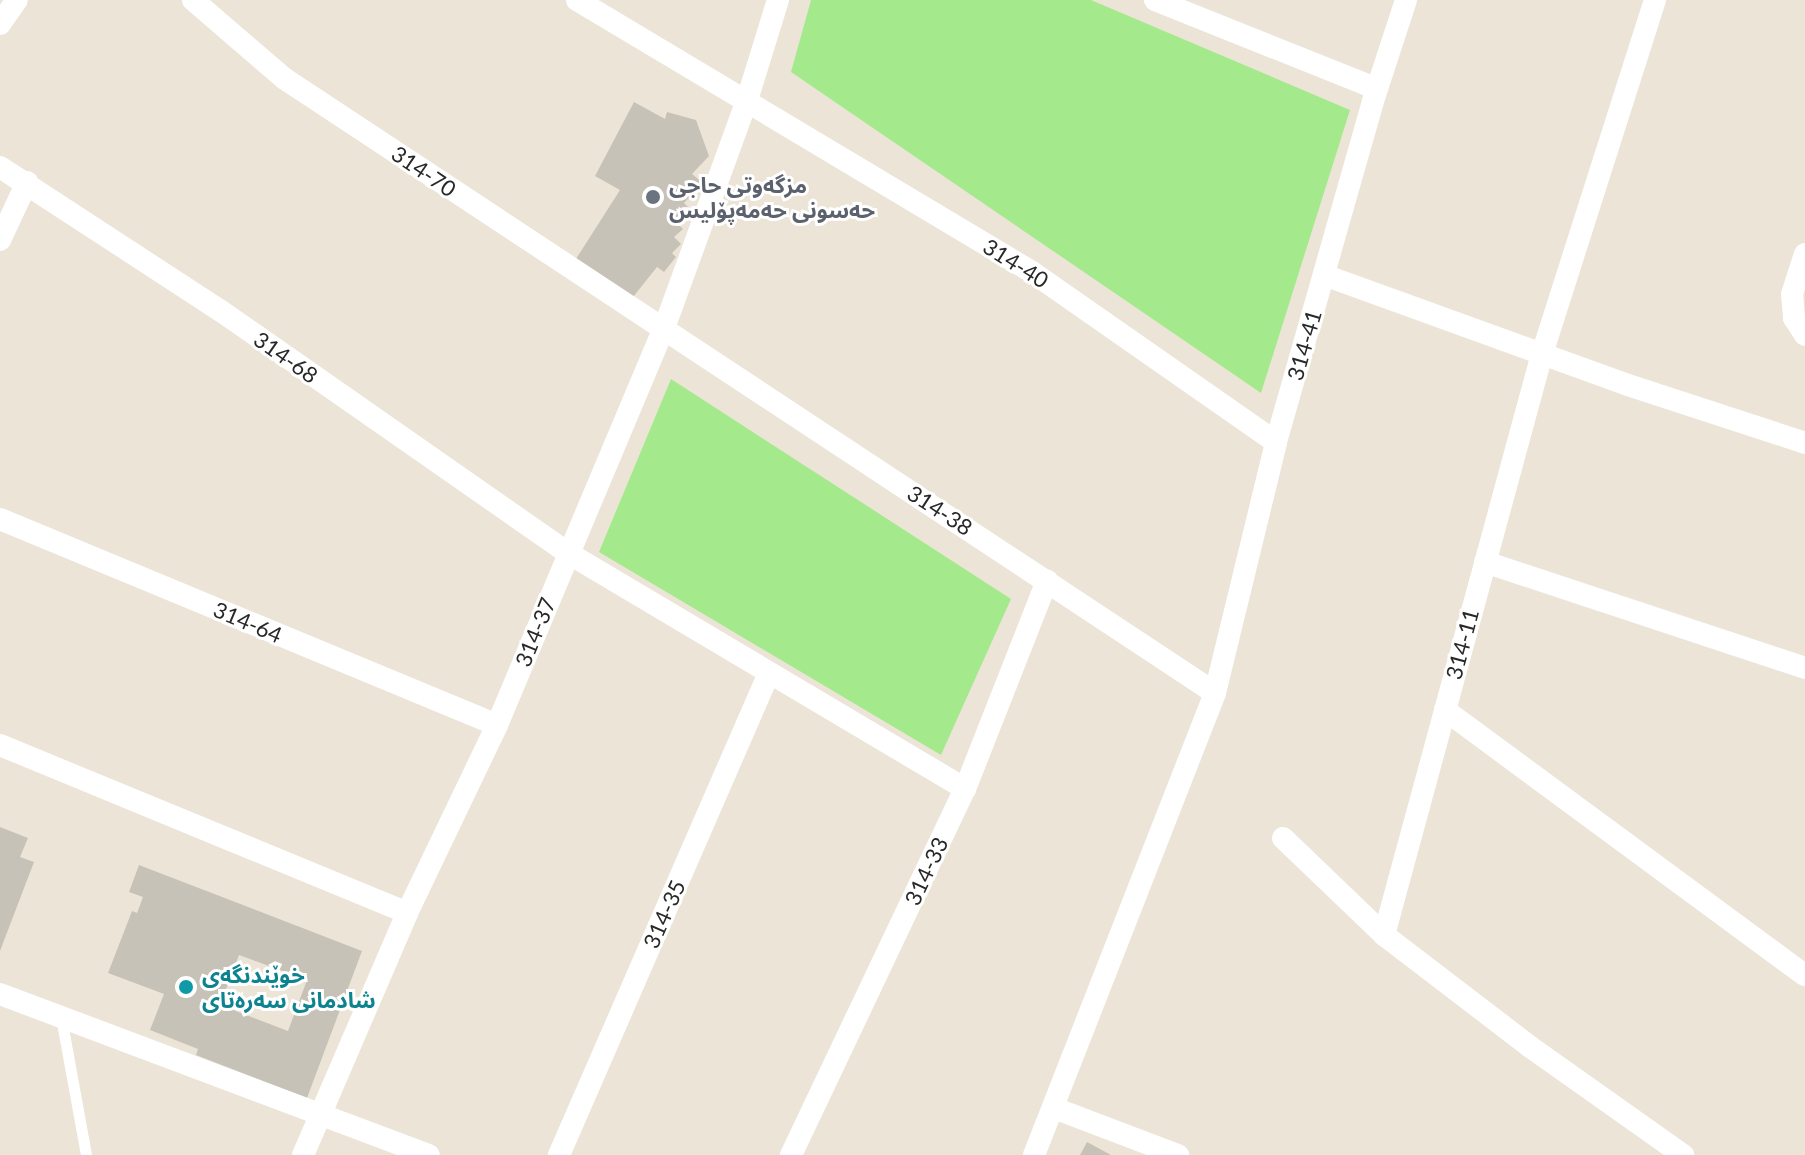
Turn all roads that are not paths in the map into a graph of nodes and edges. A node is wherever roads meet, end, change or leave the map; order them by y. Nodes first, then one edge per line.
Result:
1 (17, 0) edge
2 (193, 0) edge
3 (577, 0) edge
4 (778, 0) edge
5 (1155, 0) edge
6 (1406, 0) edge
7 (1655, 0) edge
8 (0, 24) edge
9 (1377, 89) junction
10 (747, 100) junction
11 (0, 167) edge
12 (27, 182) junction
13 (0, 240) edge
14 (1805, 254) edge
15 (1324, 275) junction
16 (663, 331) junction
17 (1805, 335) edge
18 (1542, 354) junction
19 (1276, 442) junction
20 (1805, 443) edge
21 (0, 519) edge
22 (568, 553) junction
23 (1485, 562) junction
24 (1047, 581) junction
25 (1805, 668) edge
26 (769, 673) junction
27 (1215, 693) junction
28 (1445, 710) junction
29 (497, 725) junction
30 (0, 745) edge
31 (965, 789) junction
32 (1283, 838) dead end
33 (407, 913) junction
34 (1384, 935) junction
35 (1805, 975) edge
36 (0, 994) edge
37 (61, 1017) junction
38 (1054, 1108) junction
39 (319, 1113) junction
40 (86, 1155) edge
41 (303, 1155) edge
42 (429, 1155) edge
43 (559, 1155) edge
44 (791, 1155) edge
45 (1034, 1155) edge
46 (1178, 1155) edge
47 (1683, 1155) edge

1 - 8 street
2 - 16 street, 314-70
3 - 10 street, 314-40
4 - 10 street, 314-37
5 - 9 street
6 - 9 street, 314-41
7 - 18 street, 314-11
9 - 15 street, 314-41
10 - 16 street, 314-37
10 - 19 street, 314-40
11 - 12 street, 314-68
12 - 13 street
12 - 22 street, 314-68
14 - 17 street
15 - 18 street
15 - 19 street, 314-41
16 - 22 street, 314-37
16 - 24 street, 314-38
18 - 20 street
18 - 23 street, 314-11
19 - 27 street, 314-41
21 - 29 street, 314-64
22 - 26 street, 314-68
22 - 29 street, 314-37
23 - 25 street
23 - 28 street, 314-11
24 - 27 street, 314-38
24 - 31 street, 314-33
26 - 31 street, 314-68
26 - 43 street, 314-35
27 - 38 street, 314-41
28 - 34 street, 314-11
28 - 35 street
29 - 33 street, 314-37
30 - 33 street
31 - 44 street, 314-33
32 - 34 street
33 - 39 street, 314-37
34 - 47 street
36 - 37 street
37 - 39 street
37 - 40 lane
38 - 45 street, 314-41
38 - 46 street
39 - 41 street, 314-37
39 - 42 street

